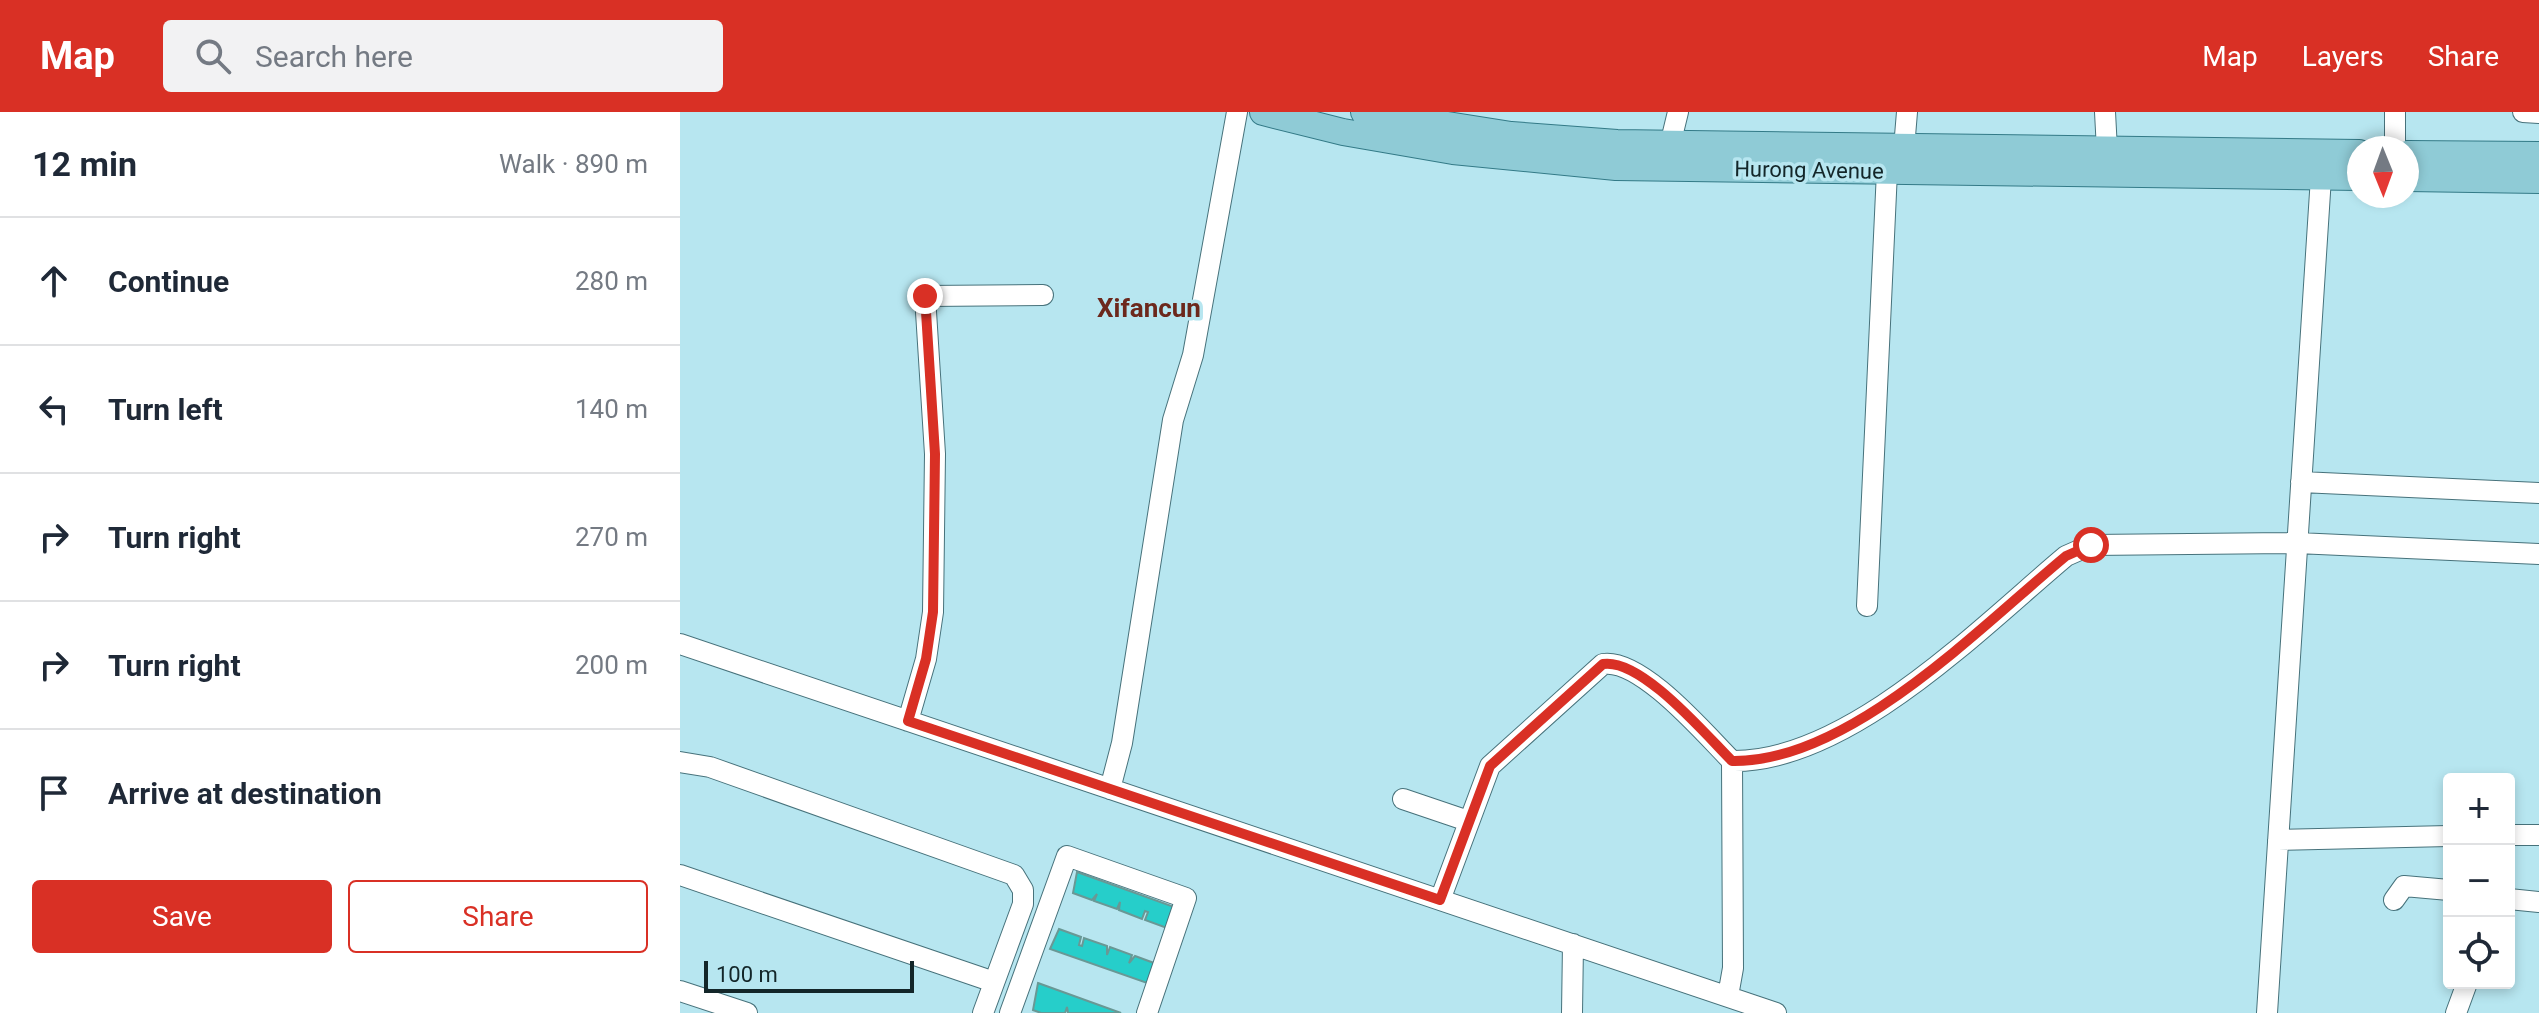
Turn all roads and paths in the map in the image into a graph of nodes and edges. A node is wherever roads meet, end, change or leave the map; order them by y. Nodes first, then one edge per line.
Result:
1 (1237, 112) edge
2 (1263, 112) edge
3 (1364, 112) edge
4 (1678, 112) edge
5 (1907, 112) edge
6 (2105, 112) edge
7 (2395, 112) edge
8 (2523, 112) edge
9 (2539, 113) edge
10 (2395, 136) edge
11 (1670, 145) junction
12 (1904, 148) junction
13 (2107, 150) junction
14 (2347, 153) edge
15 (2419, 154) edge
16 (2539, 155) edge
17 (1887, 171) junction
18 (2321, 177) junction
19 (2347, 177) edge
20 (2419, 178) edge
21 (2539, 180) edge
22 (1043, 295) dead end
23 (2301, 482) junction
24 (2539, 493) edge
25 (2297, 543) junction
26 (2539, 554) edge
27 (1867, 606) dead end
28 (680, 644) edge
29 (908, 721) junction
30 (1732, 761) junction
31 (680, 762) edge
32 (1110, 789) junction
33 (1403, 799) dead end
34 (1468, 821) junction
35 (2515, 835) edge
36 (2539, 835) edge
37 (2443, 836) edge
38 (2278, 840) junction
39 (680, 875) edge
40 (2443, 889) edge
41 (1440, 900) junction
42 (2394, 900) dead end
43 (2515, 900) edge
44 (2539, 902) edge
45 (1573, 944) junction
46 (994, 982) junction
47 (2465, 989) edge
48 (680, 991) edge
49 (1728, 996) junction
50 (747, 1013) edge
51 (983, 1013) edge
52 (1010, 1013) edge
53 (1147, 1013) edge
54 (1572, 1013) edge
55 (1776, 1013) edge
56 (2267, 1013) edge
57 (2456, 1013) edge

1 - 32 street
2 - 17 main road, Hurong Avenue
3 - 11 main road, Hurong Avenue
4 - 11 street
5 - 12 street
6 - 13 street
7 - 10 street
8 - 9 street
11 - 12 main road, Hurong Avenue
12 - 13 main road, Hurong Avenue
13 - 14 main road, Hurong Avenue
15 - 16 main road
17 - 18 main road, Hurong Avenue
17 - 27 street
18 - 19 main road, Hurong Avenue
18 - 23 street
20 - 21 main road
22 - 29 street
23 - 24 street
23 - 25 street
25 - 26 street
25 - 30 street
25 - 38 street
28 - 29 street
29 - 32 street
30 - 34 street
30 - 49 street
31 - 46 street
32 - 41 street
33 - 34 street
34 - 41 street
35 - 36 street
37 - 38 street
38 - 56 street
39 - 46 street
40 - 42 street
41 - 45 street
43 - 44 street
45 - 49 street
45 - 54 street
46 - 51 street
47 - 57 street
48 - 50 street
49 - 55 street
52 - 53 street

